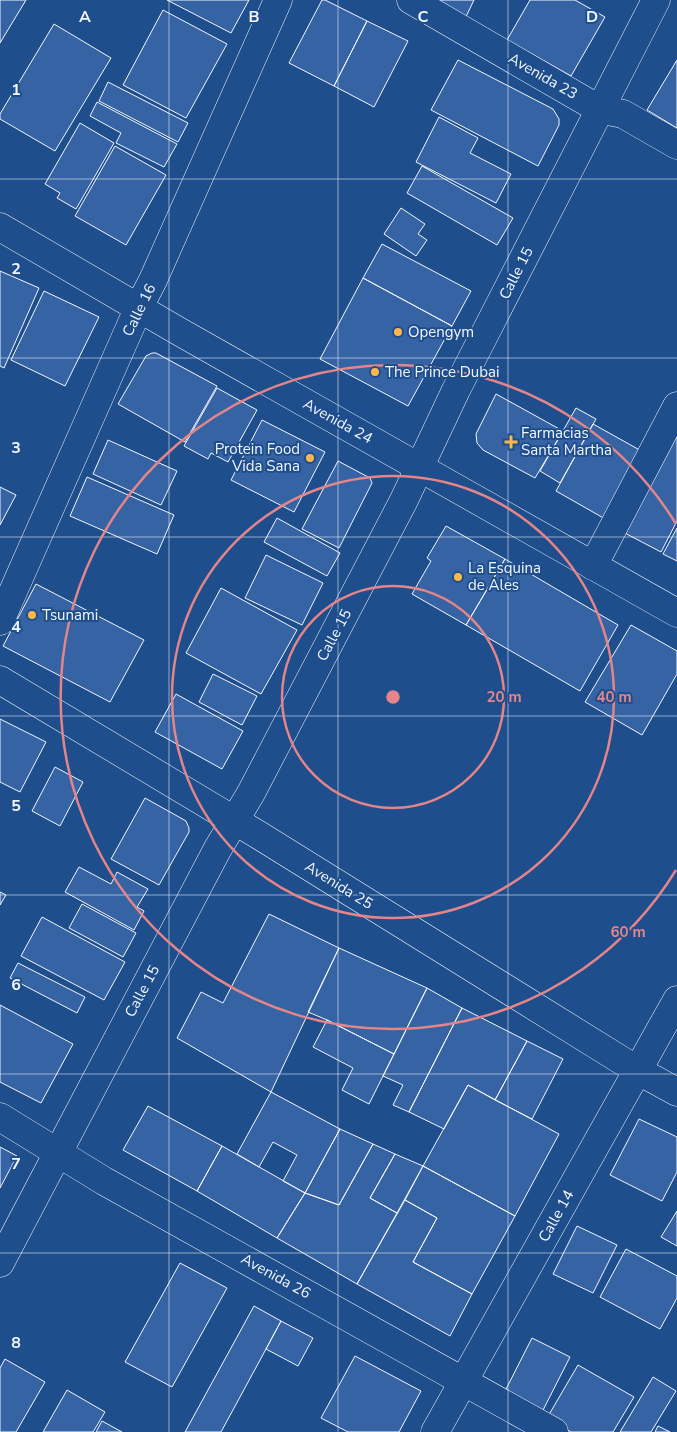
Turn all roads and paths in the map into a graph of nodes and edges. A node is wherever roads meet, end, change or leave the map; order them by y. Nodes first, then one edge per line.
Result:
1 (278, 0) edge
2 (411, 0) edge
3 (656, 0) edge
4 (599, 109) junction
5 (677, 145) edge
6 (0, 227) edge
7 (139, 307) junction
8 (677, 406) edge
9 (420, 467) junction
10 (593, 566) junction
11 (677, 613) edge
12 (0, 620) edge
13 (0, 680) edge
14 (234, 821) junction
15 (677, 1000) edge
16 (637, 1070) junction
17 (677, 1092) edge
18 (0, 1117) edge
19 (58, 1151) junction
20 (0, 1263) edge
21 (463, 1381) junction
22 (436, 1432) edge
23 (554, 1432) edge

1 - 7 street, Calle 16
2 - 4 street, Avenida 23
3 - 4 street, Calle 15
4 - 5 street, Avenida 23
4 - 9 street, Calle 15
6 - 7 street, Avenida 24
7 - 9 street, Avenida 24
7 - 12 street, Calle 16
8 - 10 street
9 - 10 street, Avenida 24
9 - 14 street, Calle 15
10 - 11 street, Avenida 24
13 - 14 street, Avenida 25
14 - 16 street, Avenida 25
14 - 19 street, Calle 15
15 - 16 street, Calle 14
16 - 17 street, Avenida 25
16 - 21 street, Calle 14
18 - 19 street, Avenida 26
19 - 20 street, Calle 15
19 - 21 street, Avenida 26
21 - 22 street, Calle 14
21 - 23 street, Avenida 26

